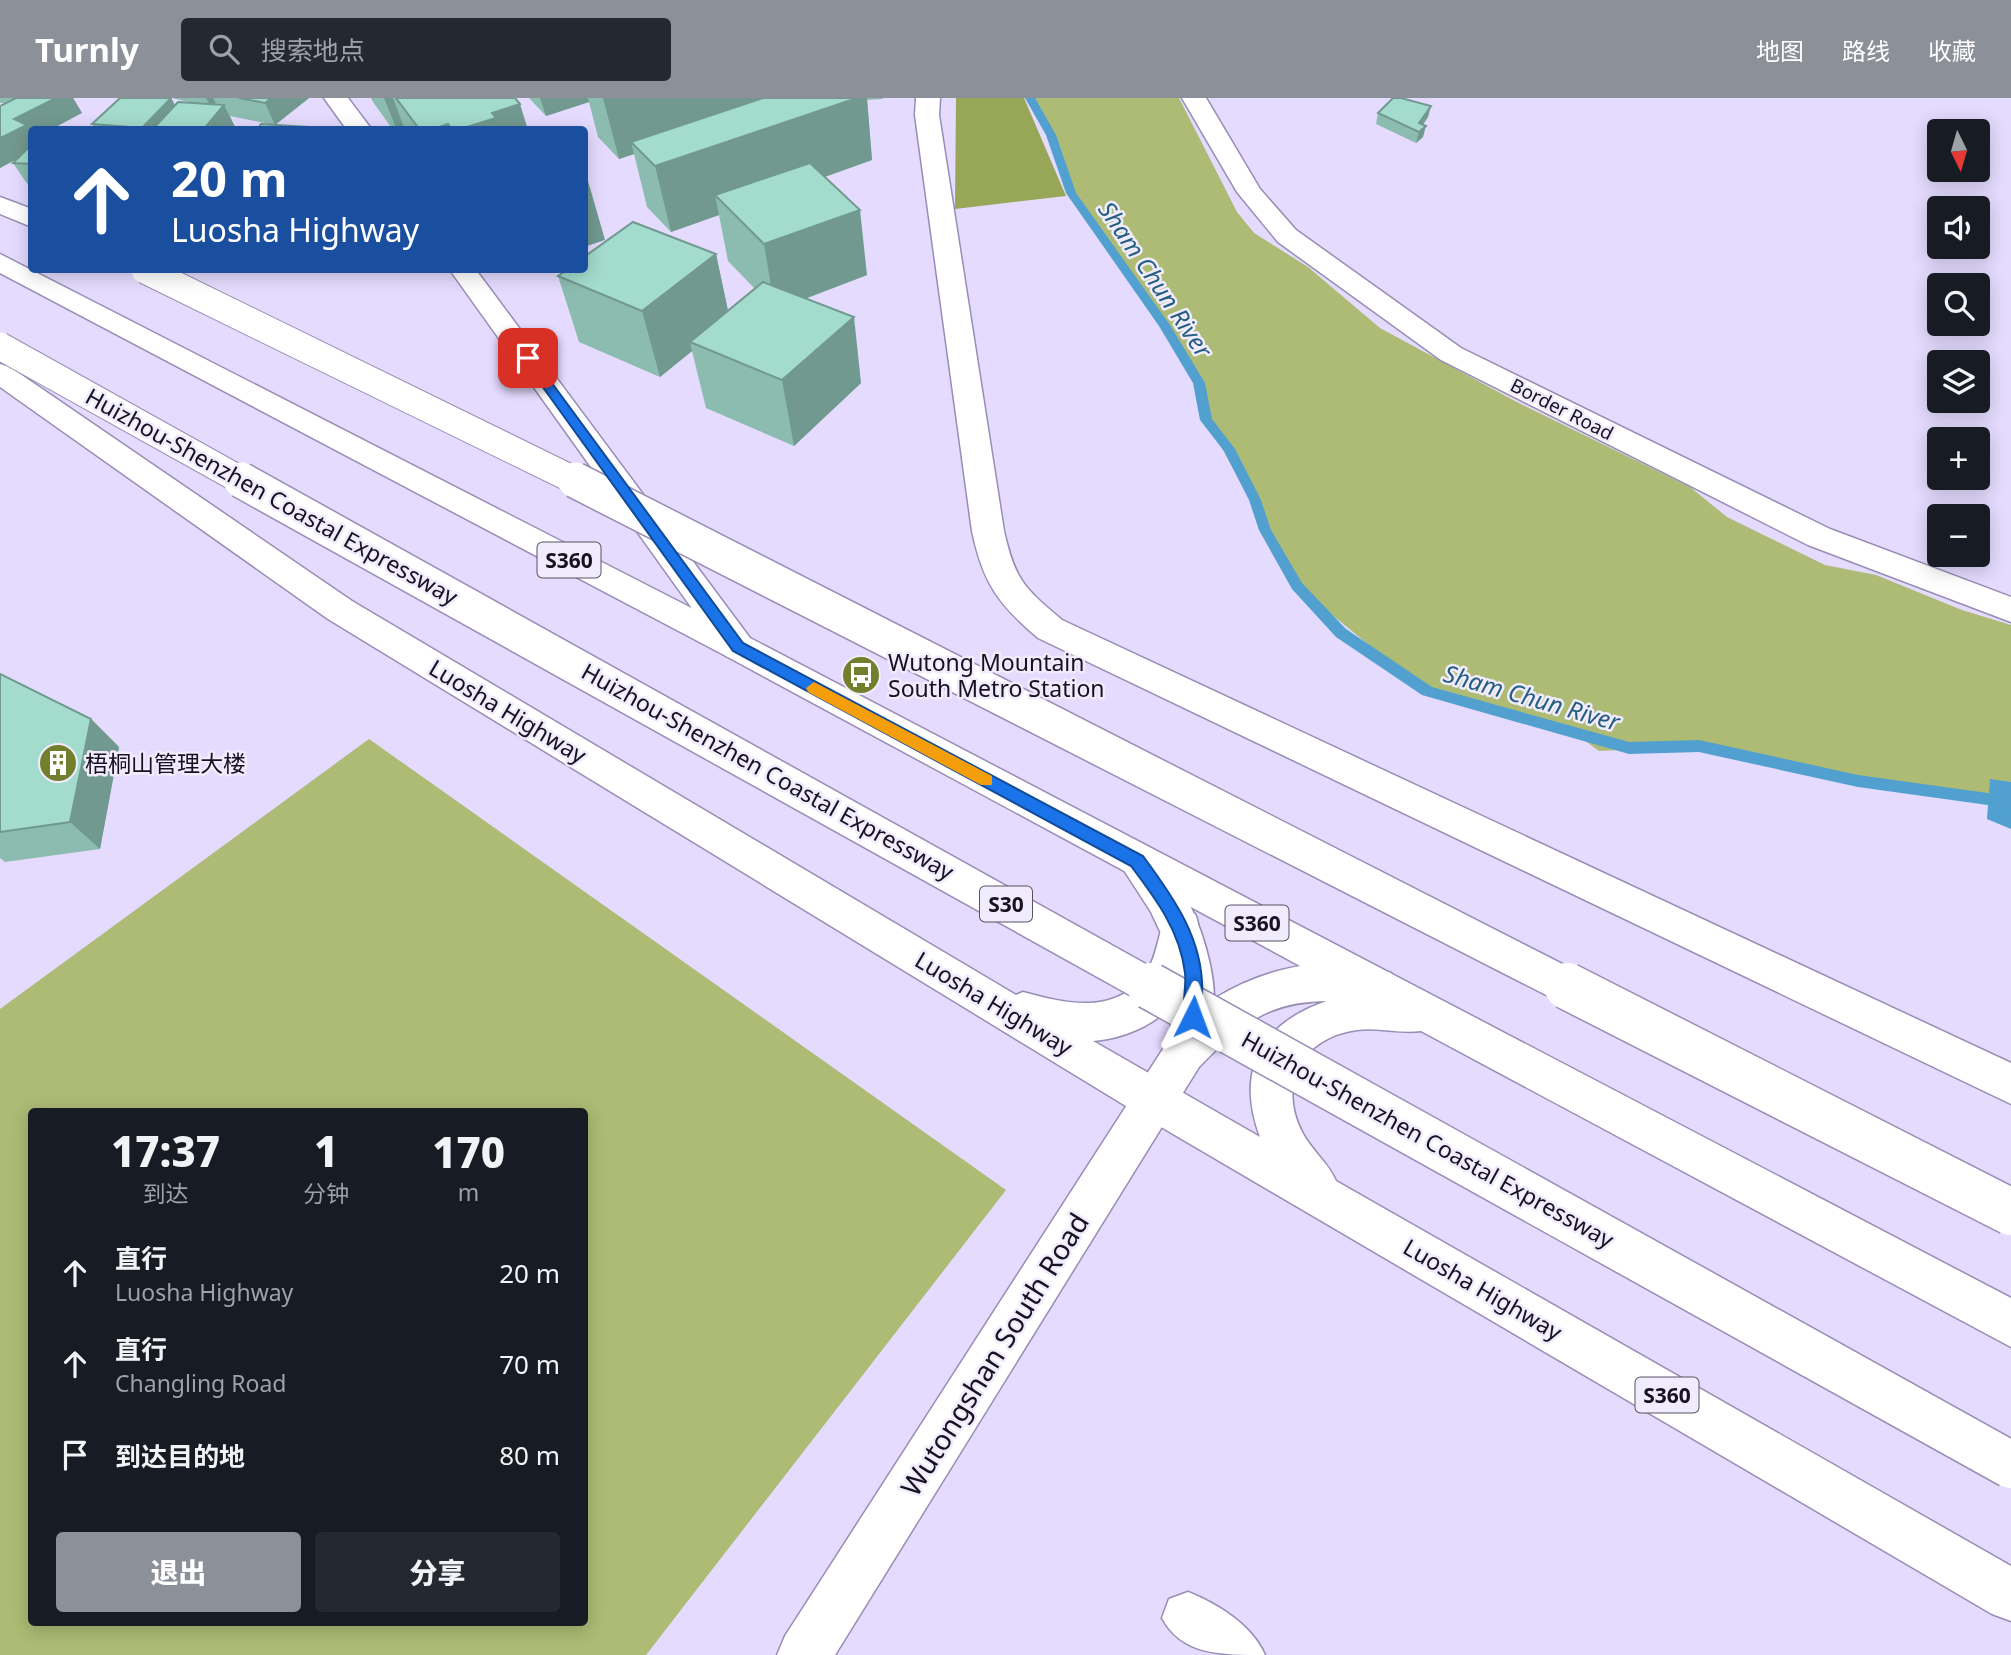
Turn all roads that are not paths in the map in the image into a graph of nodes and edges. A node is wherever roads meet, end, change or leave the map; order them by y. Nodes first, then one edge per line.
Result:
1 (336, 98) edge
2 (928, 98) edge
3 (1194, 98) edge
4 (357, 126) edge
5 (0, 205) edge
6 (28, 217) edge
7 (0, 262) edge
8 (151, 273) edge
9 (465, 273) edge
10 (0, 346) edge
11 (0, 373) edge
12 (2011, 610) edge
13 (738, 647) junction
14 (1137, 861) junction
15 (1181, 926) junction
16 (1377, 986) junction
17 (981, 996) junction
18 (1437, 1016) junction
19 (1184, 1053) junction
20 (2011, 1084) edge
21 (1154, 1100) junction
22 (1323, 1196) junction
23 (2011, 1212) edge
24 (2011, 1324) edge
25 (2011, 1465) edge
26 (2011, 1595) edge
27 (1188, 1618) dead end
28 (804, 1655) edge
29 (1238, 1655) edge

1 - 4 main road
2 - 20 main road
3 - 12 main road, Border Road
5 - 6 main road
7 - 13 main road, S360
8 - 23 main road, bridge
9 - 13 main road
10 - 25 main road, Huizhou-Shenzhen Coastal Expressway / S30, bridge
11 - 17 main road, Luosha Highway / S360
13 - 14 main road, S360
14 - 15 main road, Wutongshan South Road
14 - 16 main road, S360
15 - 17 main road
15 - 19 main road, Wutongshan South Road
16 - 18 main road, S360
16 - 19 main road, Wutongshan South Road
17 - 21 main road, Luosha Highway / S360
18 - 22 main road
18 - 24 main road, S360
19 - 21 main road, Wutongshan South Road
21 - 22 main road, Luosha Highway / S360
21 - 28 main road, Wutongshan South Road
22 - 26 main road, Luosha Highway / S360
27 - 29 main road

